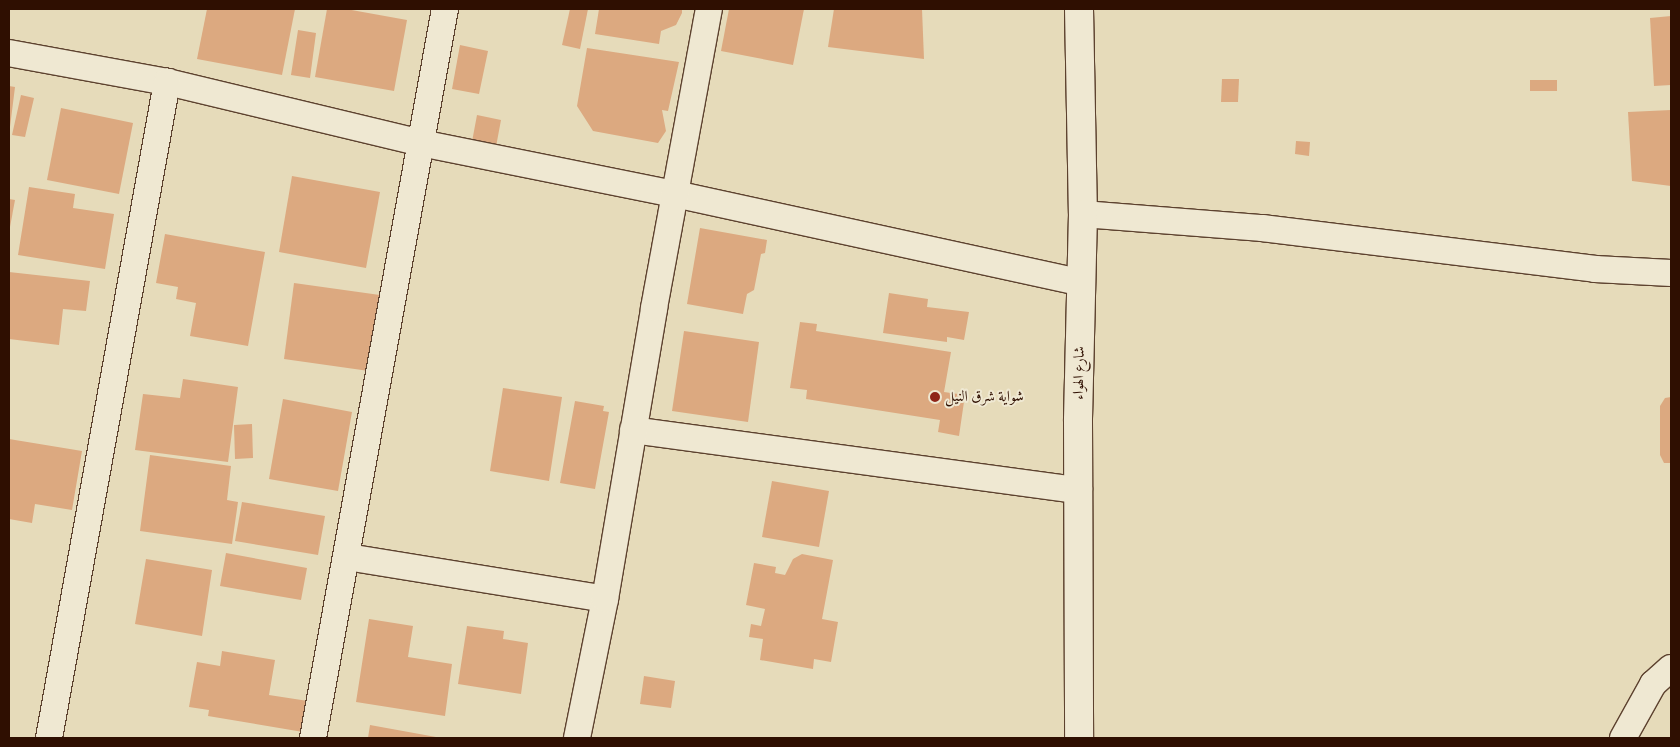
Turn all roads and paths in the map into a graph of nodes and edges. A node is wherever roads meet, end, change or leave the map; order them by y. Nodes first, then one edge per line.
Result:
1 (445, 9) edge
2 (709, 9) edge
3 (1078, 9) edge
4 (9, 53) edge
5 (167, 82) junction
6 (420, 143) junction
7 (675, 194) junction
8 (1083, 214) junction
9 (1671, 273) edge
10 (1080, 282) junction
11 (633, 430) junction
12 (1079, 490) junction
13 (347, 557) junction
14 (605, 599) junction
15 (1671, 668) edge
16 (49, 738) edge
17 (313, 738) edge
18 (577, 738) edge
19 (1079, 738) edge
20 (1623, 738) edge

1 - 6 street
2 - 7 street
3 - 8 street, شارع الهواء
4 - 5 street
5 - 6 street
5 - 16 street
6 - 7 street
6 - 13 street
7 - 10 street
7 - 11 street
8 - 9 street
8 - 10 street, شارع الهواء
10 - 12 street, شارع الهواء
11 - 12 street
11 - 14 street
12 - 19 street, شارع الهواء
13 - 14 street
13 - 17 street
14 - 18 street
15 - 20 street

